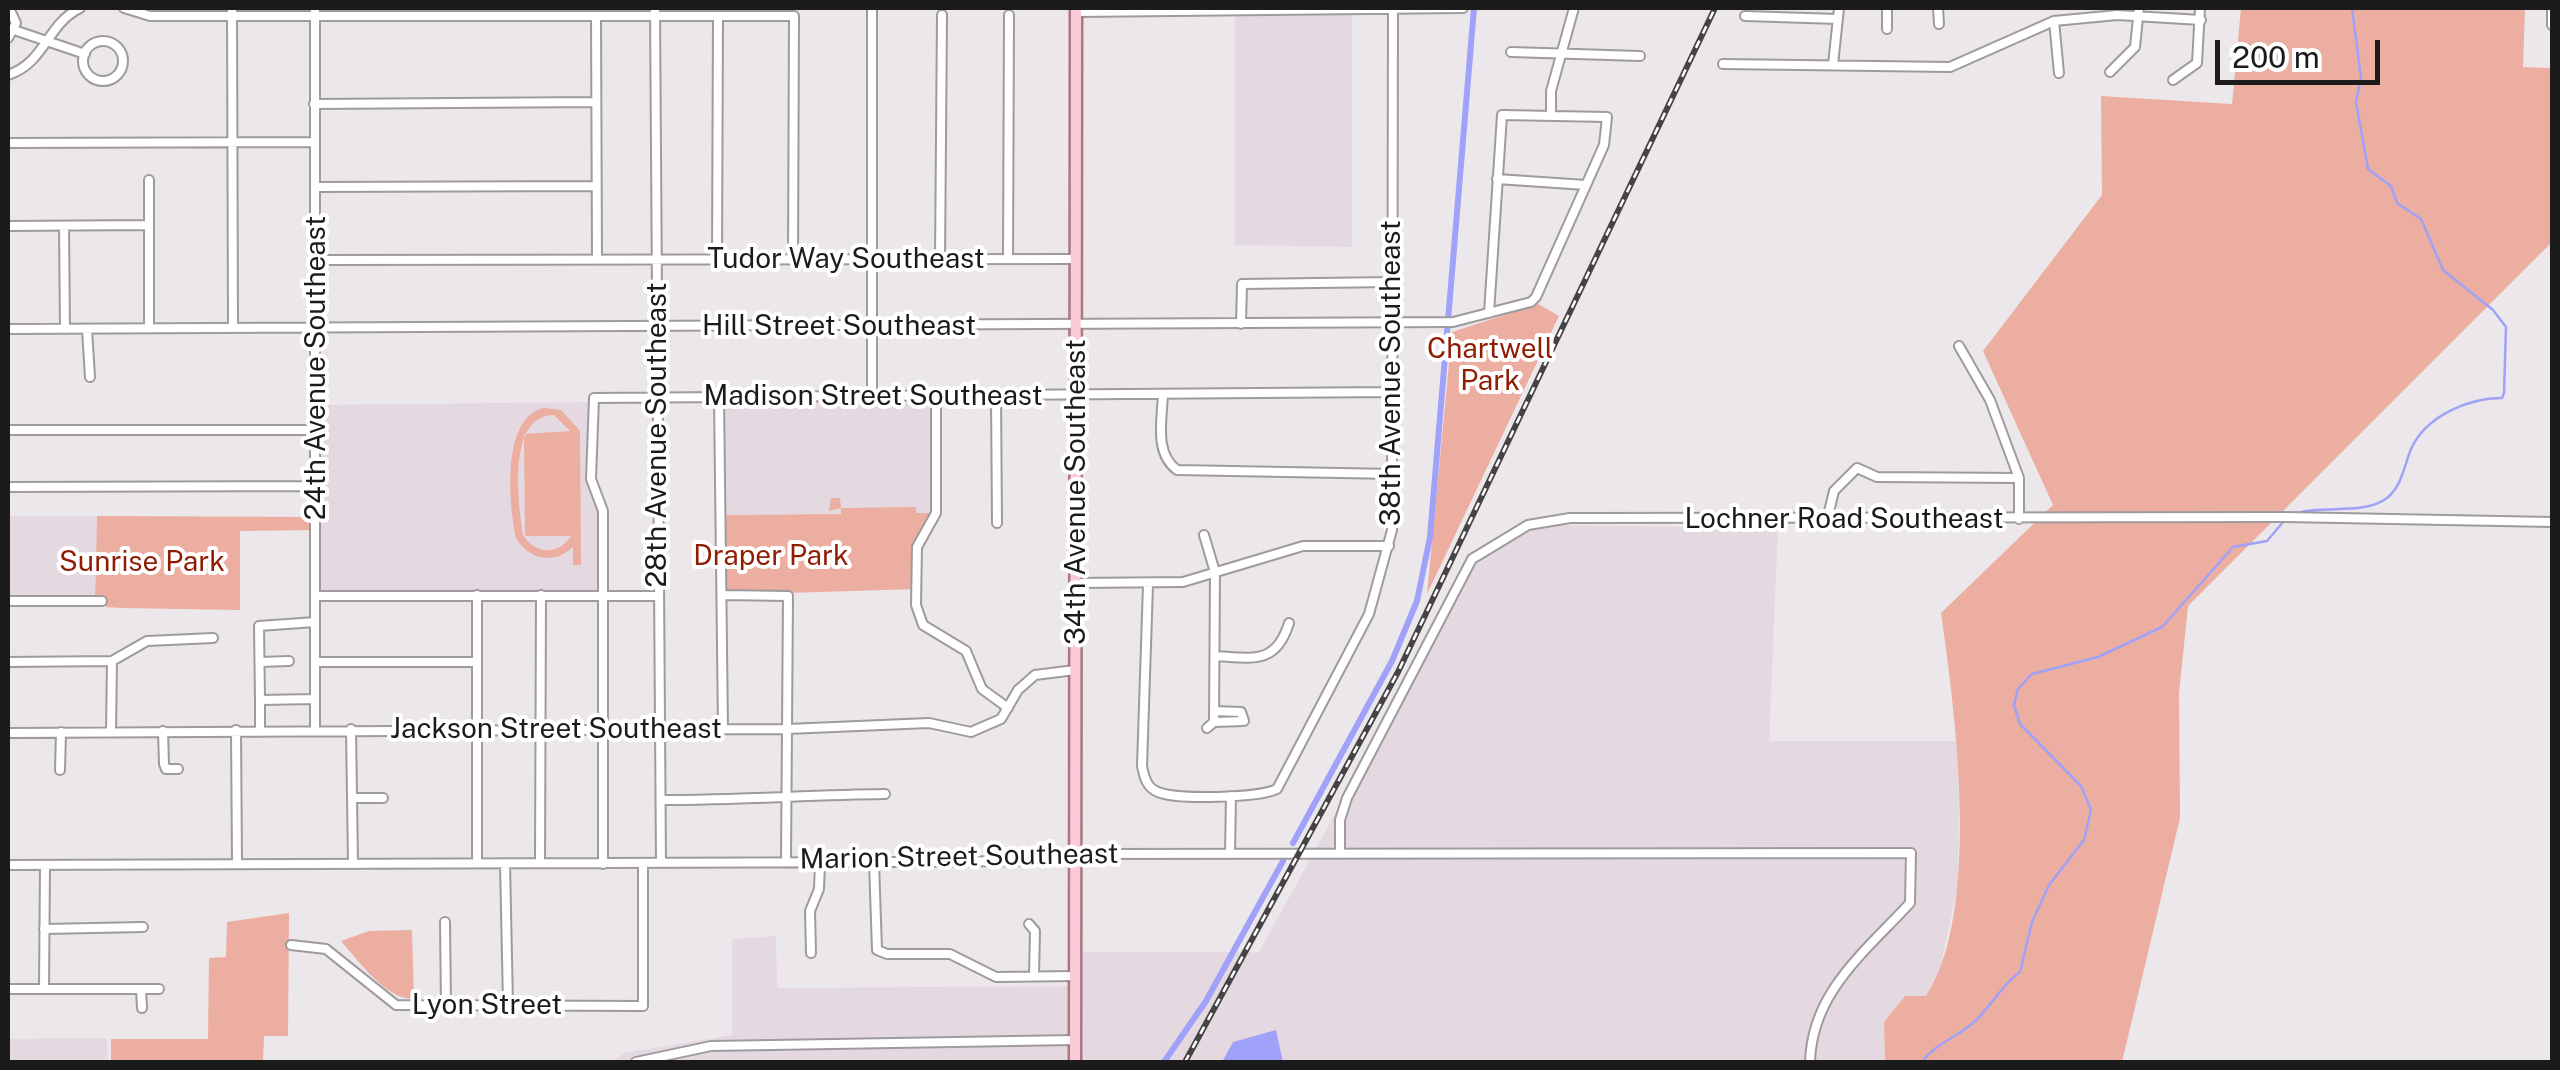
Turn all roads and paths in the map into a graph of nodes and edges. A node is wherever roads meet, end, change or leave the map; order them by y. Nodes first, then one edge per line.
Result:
1 (9, 8) edge
2 (80, 8) edge
3 (124, 8) edge
4 (872, 8) edge
5 (1393, 8) edge
6 (1463, 8) edge
7 (1574, 8) edge
8 (1839, 8) edge
9 (1888, 8) edge
10 (1938, 8) edge
11 (2200, 8) edge
12 (2552, 8) edge
13 (1156, 9) edge
14 (1076, 10) edge
15 (232, 12) edge
16 (314, 12) edge
17 (435, 12) edge
18 (655, 12) edge
19 (2139, 12) edge
20 (1009, 15) dead end
21 (596, 16) junction
22 (718, 16) junction
23 (942, 16) dead end
24 (1745, 16) dead end
25 (1838, 19) junction
26 (2201, 20) junction
27 (2054, 21) junction
28 (1939, 24) dead end
29 (2552, 25) edge
30 (1886, 29) dead end
31 (11, 34) edge
32 (48, 40) junction
33 (1511, 52) dead end
34 (85, 54) junction
35 (1561, 54) junction
36 (1640, 56) dead end
37 (1723, 64) dead end
38 (1833, 65) junction
39 (2110, 72) dead end
40 (2059, 73) dead end
41 (8, 75) edge
42 (2173, 80) dead end
43 (595, 102) junction
44 (314, 104) junction
45 (1551, 116) junction
46 (232, 142) junction
47 (314, 142) junction
48 (8, 143) edge
49 (1497, 179) junction
50 (149, 180) dead end
51 (1586, 185) junction
52 (596, 186) junction
53 (315, 187) junction
54 (148, 225) junction
55 (8, 226) edge
56 (64, 226) junction
57 (596, 258) junction
58 (656, 258) junction
59 (1008, 259) junction
60 (316, 260) junction
61 (717, 260) junction
62 (793, 260) junction
63 (870, 260) junction
64 (940, 260) junction
65 (1076, 260) junction
66 (1392, 282) junction
67 (1489, 312) junction
68 (1241, 324) junction
69 (1393, 324) junction
70 (872, 326) junction
71 (1076, 326) junction
72 (149, 327) junction
73 (656, 327) junction
74 (87, 328) junction
75 (232, 328) junction
76 (316, 328) junction
77 (8, 329) edge
78 (66, 329) junction
79 (1960, 346) dead end
80 (90, 377) dead end
81 (1393, 392) junction
82 (1077, 394) junction
83 (1163, 394) junction
84 (936, 395) junction
85 (656, 396) junction
86 (872, 396) junction
87 (996, 396) junction
88 (719, 397) junction
89 (8, 430) edge
90 (316, 430) junction
91 (1394, 474) junction
92 (2019, 478) junction
93 (316, 486) junction
94 (8, 487) edge
95 (2018, 519) junction
96 (1827, 520) junction
97 (2552, 522) edge
98 (997, 523) dead end
99 (1204, 535) dead end
100 (1389, 546) junction
101 (1215, 572) junction
102 (1076, 583) junction
103 (1148, 585) junction
104 (477, 595) junction
105 (723, 595) junction
106 (316, 596) junction
107 (541, 596) junction
108 (604, 596) junction
109 (658, 596) junction
110 (102, 600) dead end
111 (8, 602) edge
112 (316, 622) junction
113 (1289, 622) dead end
114 (214, 638) dead end
115 (1215, 656) junction
116 (112, 661) junction
117 (289, 661) dead end
118 (8, 662) edge
119 (260, 662) junction
120 (315, 662) junction
121 (477, 662) junction
122 (1076, 670) junction
123 (315, 699) junction
124 (260, 700) junction
125 (1008, 708) junction
126 (1214, 712) junction
127 (315, 728) junction
128 (351, 729) junction
129 (476, 729) junction
130 (787, 729) junction
131 (236, 730) junction
132 (260, 730) junction
133 (540, 730) junction
134 (604, 730) junction
135 (660, 730) junction
136 (723, 730) junction
137 (163, 731) junction
138 (8, 732) edge
139 (61, 732) junction
140 (111, 732) junction
141 (178, 769) dead end
142 (60, 770) dead end
143 (885, 794) dead end
144 (1231, 796) junction
145 (352, 798) junction
146 (383, 798) dead end
147 (661, 800) junction
148 (787, 800) junction
149 (1230, 853) junction
150 (1340, 853) junction
151 (1076, 854) junction
152 (786, 860) junction
153 (237, 862) junction
154 (661, 862) junction
155 (820, 862) junction
156 (874, 862) junction
157 (477, 863) junction
158 (540, 863) junction
159 (643, 863) junction
160 (353, 864) junction
161 (506, 864) junction
162 (602, 864) junction
163 (8, 865) edge
164 (46, 865) junction
165 (445, 922) dead end
166 (1029, 924) dead end
167 (143, 927) dead end
168 (44, 929) junction
169 (292, 945) dead end
170 (811, 953) dead end
171 (1034, 976) junction
172 (1076, 976) junction
173 (8, 988) edge
174 (44, 988) junction
175 (141, 989) junction
176 (159, 990) dead end
177 (508, 1004) junction
178 (446, 1006) junction
179 (142, 1008) dead end
180 (1075, 1040) junction
181 (640, 1062) edge
182 (1075, 1062) edge
183 (1810, 1062) edge

1 - 31 street
2 - 32 street
3 - 15 street
4 - 63 street
5 - 6 street
5 - 13 street
5 - 66 street, 38th Avenue Southeast
7 - 35 street
8 - 25 street
9 - 30 street
10 - 28 street
11 - 26 street
12 - 29 street
13 - 14 street
14 - 65 main road, 34th Avenue Southeast
15 - 16 street
15 - 46 street
16 - 17 street
16 - 44 street, 24th Avenue Southeast
17 - 21 street
18 - 21 street
18 - 22 street
18 - 58 street, 28th Avenue Southeast
19 - 26 street
19 - 27 street
19 - 39 street
20 - 59 street
21 - 43 street
22 - 61 street
22 - 62 street
23 - 64 street
24 - 25 street
25 - 38 street
26 - 42 street
27 - 38 street
27 - 40 street
31 - 32 street
32 - 34 street
32 - 41 street
33 - 35 street
34 - 34 street
35 - 36 street
35 - 45 street
37 - 38 street
43 - 44 street
43 - 52 street
44 - 47 street, 24th Avenue Southeast
45 - 49 street
45 - 51 street, Hill Street Southeast
46 - 47 street
46 - 48 street
46 - 75 street
47 - 53 street, 24th Avenue Southeast
49 - 51 street
49 - 67 street
50 - 54 street
51 - 67 street, Hill Street Southeast
52 - 53 street
52 - 57 street
53 - 60 street, 24th Avenue Southeast
54 - 56 street
54 - 72 street
55 - 56 street
56 - 78 street
57 - 58 street, Tudor Way Southeast
57 - 60 street, Tudor Way Southeast
58 - 61 street, Tudor Way Southeast
58 - 73 street, 28th Avenue Southeast
59 - 64 street, Tudor Way Southeast
59 - 65 street, Tudor Way Southeast
60 - 76 street, 24th Avenue Southeast
61 - 62 street, Tudor Way Southeast
62 - 63 street, Tudor Way Southeast
63 - 64 street, Tudor Way Southeast
63 - 70 street
65 - 71 main road, 34th Avenue Southeast
66 - 68 street
66 - 69 street, 38th Avenue Southeast
67 - 69 street, Hill Street Southeast
68 - 69 street, Hill Street Southeast
68 - 71 street, Hill Street Southeast
69 - 81 street, 38th Avenue Southeast
70 - 71 street, Hill Street Southeast
70 - 73 street, Hill Street Southeast
70 - 86 street
71 - 82 main road, 34th Avenue Southeast
72 - 74 street, Hill Street Southeast
72 - 75 street, Hill Street Southeast
73 - 76 street, Hill Street Southeast
73 - 85 street, 28th Avenue Southeast
74 - 78 street, Hill Street Southeast
74 - 80 street
75 - 76 street, Hill Street Southeast
76 - 90 street, 24th Avenue Southeast
77 - 78 street, Hill Street Southeast
79 - 92 street
81 - 83 street, Madison Street Southeast
81 - 91 street, 38th Avenue Southeast
82 - 83 street, Madison Street Southeast
82 - 87 street, Madison Street Southeast
82 - 102 main road, 34th Avenue Southeast
83 - 91 street
84 - 86 street, Madison Street Southeast
84 - 87 street, Madison Street Southeast
84 - 125 street
85 - 88 street, Madison Street Southeast
85 - 108 street, Madison Street Southeast
85 - 109 street, 28th Avenue Southeast
86 - 88 street, Madison Street Southeast
87 - 98 street
88 - 105 street
89 - 90 street
90 - 93 street, 24th Avenue Southeast
91 - 100 street, 38th Avenue Southeast
92 - 95 street
92 - 96 street
93 - 94 street
93 - 106 street, 24th Avenue Southeast
95 - 96 street, Lochner Road Southeast
95 - 97 street, Lochner Road Southeast
96 - 150 street, Lochner Road Southeast
99 - 101 street
100 - 101 street
100 - 144 street, 38th Avenue Southeast
101 - 103 street
101 - 115 street
102 - 103 street
102 - 122 main road, 34th Avenue Southeast
103 - 144 street
104 - 106 street
104 - 107 street
104 - 121 street
105 - 130 street
105 - 136 street
106 - 112 street, 24th Avenue Southeast
107 - 108 street
107 - 133 street
108 - 109 street
108 - 134 street
109 - 135 street, 28th Avenue Southeast
110 - 111 street
112 - 119 street
112 - 120 street, 24th Avenue Southeast
113 - 115 street
114 - 116 street
115 - 126 street
116 - 118 street
116 - 140 street
117 - 119 street
119 - 124 street
120 - 121 street
120 - 123 street, 24th Avenue Southeast
121 - 129 street
122 - 125 street, Jackson Street Southeast
122 - 151 main road, 34th Avenue Southeast
123 - 124 street
123 - 127 street, 24th Avenue Southeast
124 - 132 street
125 - 130 street, Jackson Street Southeast
126 - 126 street
127 - 128 street, Jackson Street Southeast
127 - 132 street, Jackson Street Southeast
128 - 129 street, Jackson Street Southeast
128 - 145 street
129 - 133 street, Jackson Street Southeast
129 - 157 street
130 - 136 street, Jackson Street Southeast
130 - 148 street
131 - 132 street, Jackson Street Southeast
131 - 137 street, Jackson Street Southeast
131 - 153 street
133 - 134 street, Jackson Street Southeast
133 - 158 street
134 - 135 street, Jackson Street Southeast
134 - 162 street
135 - 136 street, Jackson Street Southeast
135 - 147 street, 28th Avenue Southeast
137 - 140 street, Jackson Street Southeast
137 - 141 street
138 - 139 street, Jackson Street Southeast
139 - 140 street, Jackson Street Southeast
139 - 142 street
143 - 148 street
144 - 149 street
145 - 146 street
145 - 160 street
147 - 148 street
147 - 154 street, 28th Avenue Southeast
148 - 152 street
149 - 150 street, Marion Street Southeast
149 - 151 street, Marion Street Southeast
150 - 183 street, Marion Street Southeast
151 - 156 street, Marion Street Southeast
151 - 172 main road, 34th Avenue Southeast
152 - 154 street, Marion Street Southeast
152 - 155 street, Marion Street Southeast
153 - 160 street, Marion Street Southeast
153 - 164 street, Marion Street Southeast
154 - 159 street, Marion Street Southeast
155 - 156 street, Marion Street Southeast
155 - 170 street
156 - 171 street
157 - 160 street, Marion Street Southeast
157 - 161 street, Marion Street Southeast
158 - 161 street, Marion Street Southeast
158 - 162 street, Marion Street Southeast
159 - 162 street, Marion Street Southeast
159 - 177 street, Lyon Street
161 - 177 street
163 - 164 street, Marion Street Southeast
164 - 168 street
165 - 178 street
166 - 171 street
167 - 168 street
168 - 174 street
169 - 178 street, Lyon Street
171 - 172 street
172 - 180 main road, 34th Avenue Southeast
173 - 174 street
174 - 175 street
175 - 176 street
175 - 179 street
177 - 178 street, Lyon Street
180 - 181 street
180 - 182 main road, 34th Avenue Southeast

